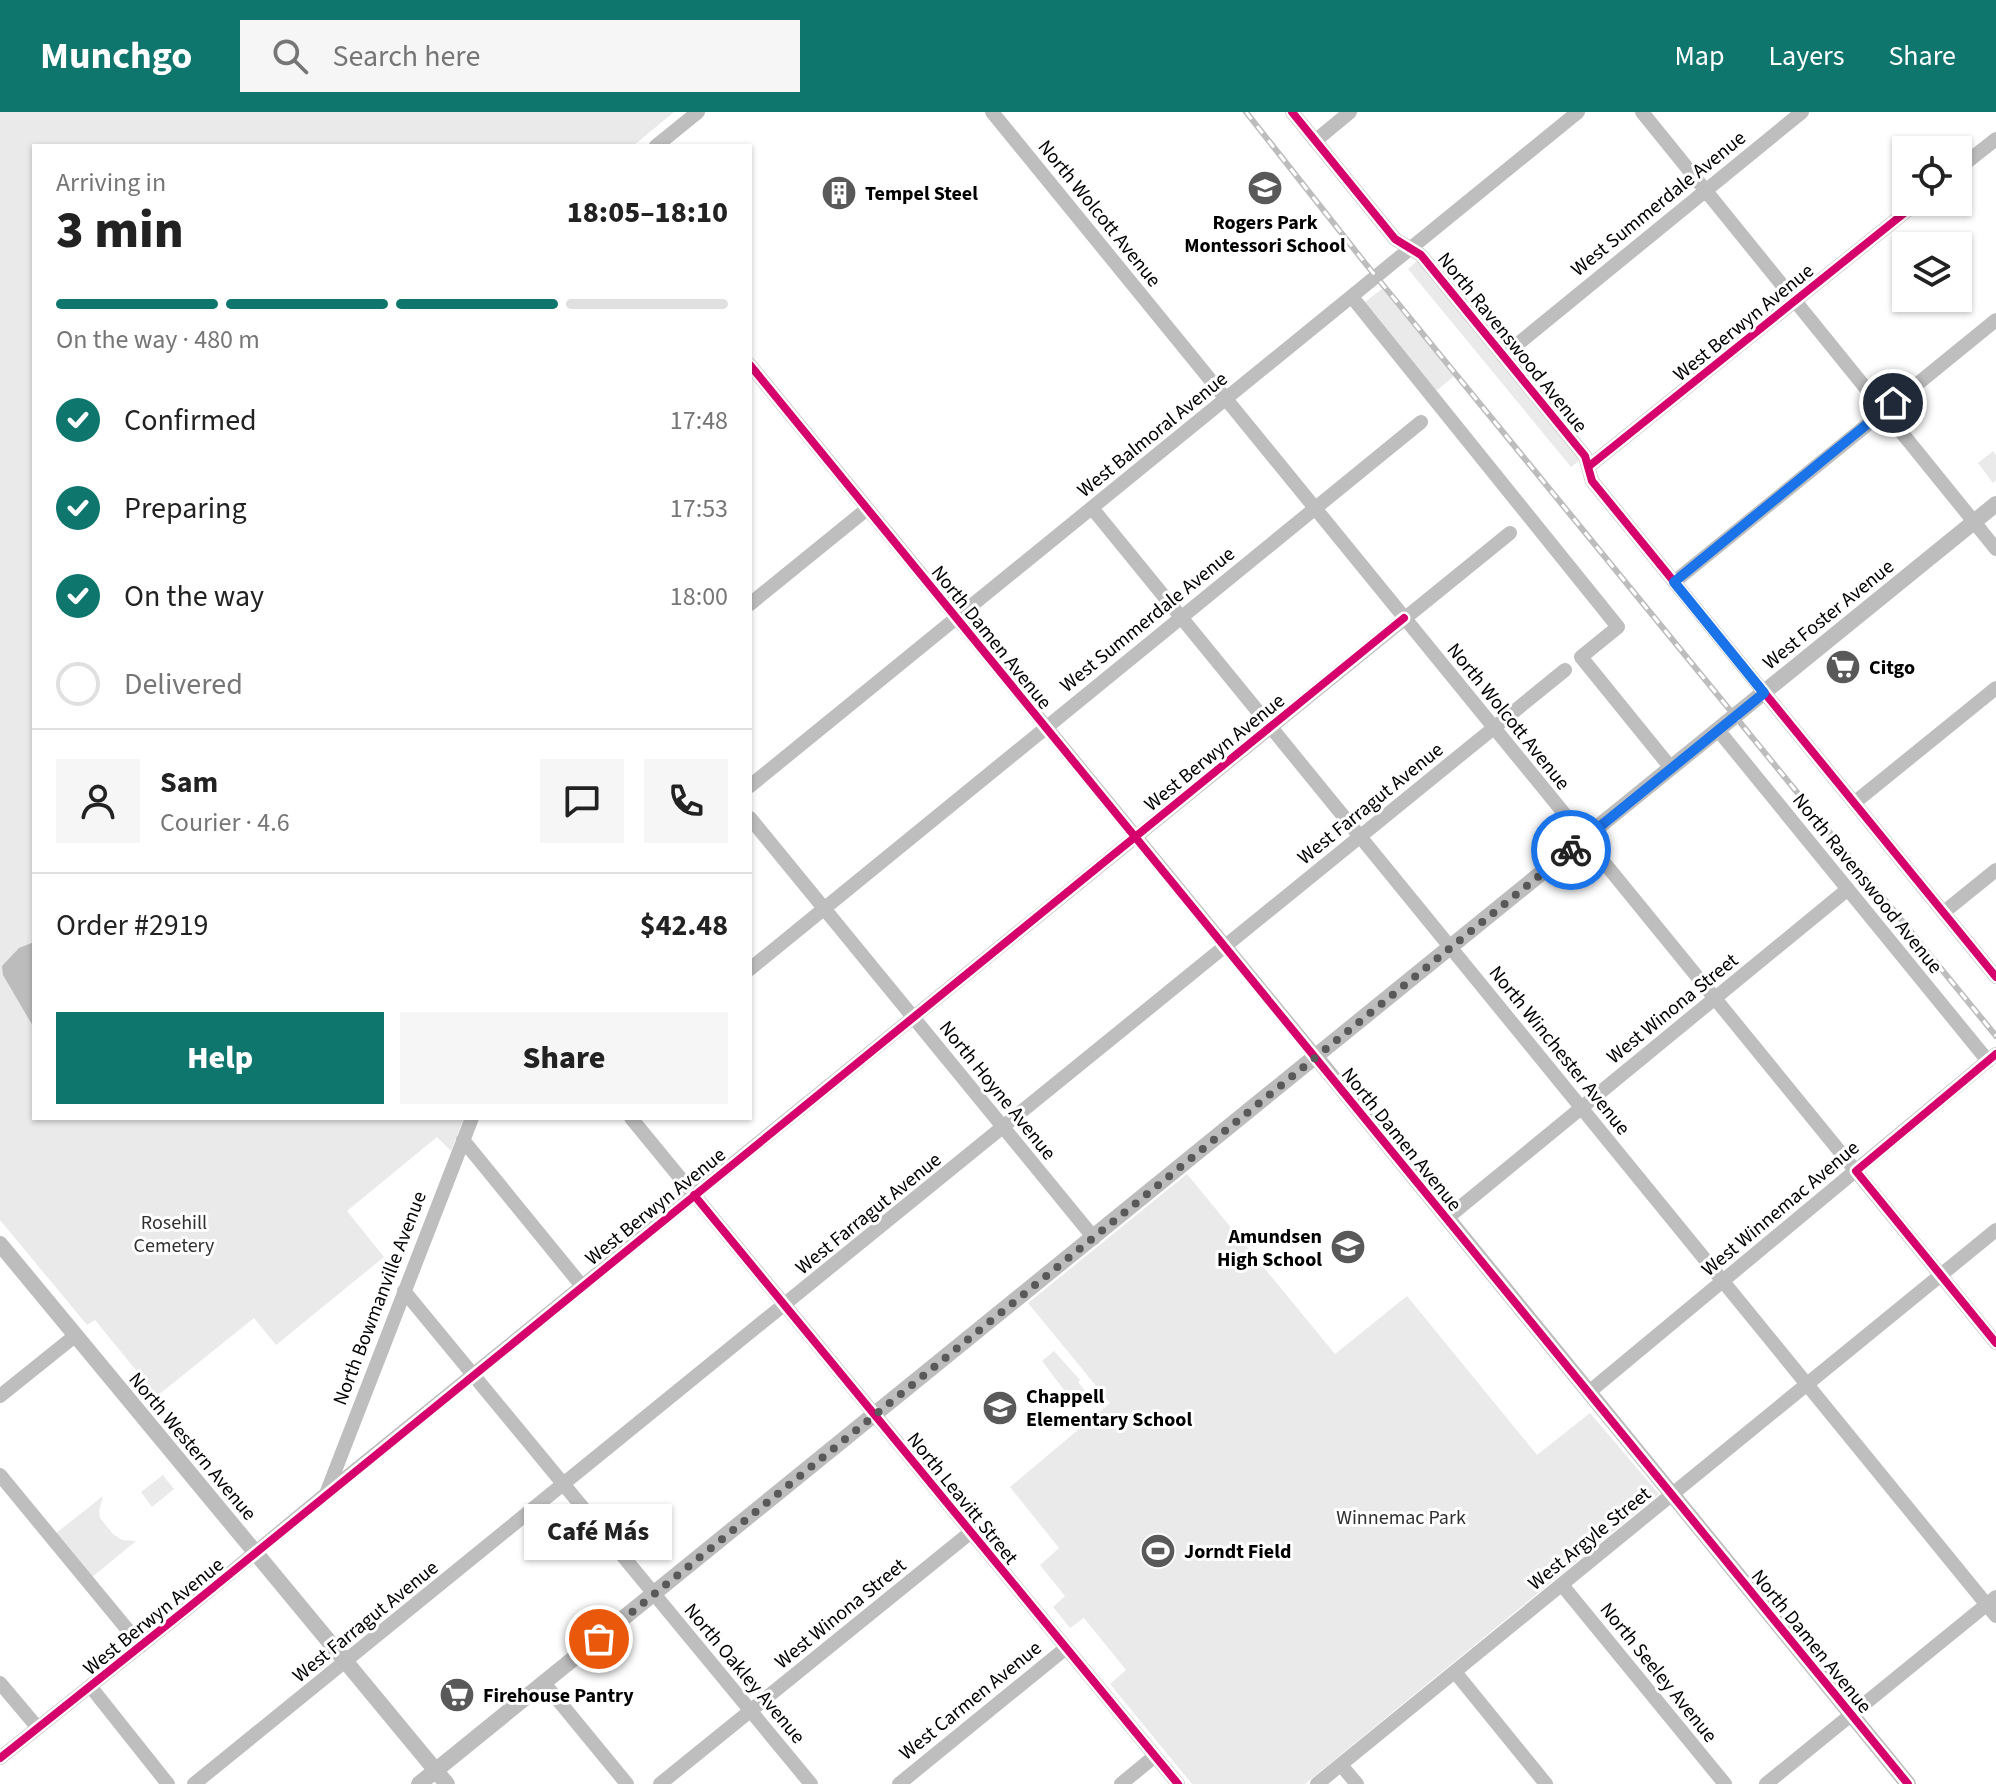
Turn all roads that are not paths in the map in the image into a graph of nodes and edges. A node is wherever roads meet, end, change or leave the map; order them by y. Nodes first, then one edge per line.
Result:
1 (698, 112) edge
2 (992, 112) edge
3 (1292, 112) edge
4 (1350, 112) edge
5 (1578, 112) edge
6 (1642, 112) edge
7 (1802, 112) edge
8 (1996, 139) edge
9 (1315, 141) junction
10 (658, 144) edge
11 (1972, 158) edge
12 (1706, 190) junction
13 (1901, 216) edge
14 (1411, 248) junction
15 (1352, 297) junction
16 (1796, 300) junction
17 (1996, 320) edge
18 (1503, 356) junction
19 (752, 367) edge
20 (1226, 400) junction
21 (1884, 410) junction
22 (1421, 422) dead end
23 (1588, 467) junction
24 (1996, 504) edge
25 (1092, 508) junction
26 (867, 509) junction
27 (1314, 509) junction
28 (1974, 522) junction
29 (1510, 533) dead end
30 (1996, 549) edge
31 (1674, 582) junction
32 (752, 602) edge
33 (1181, 617) junction
34 (956, 618) junction
35 (1404, 618) junction
36 (1565, 670) dead end
37 (1996, 688) edge
38 (1764, 693) junction
39 (1270, 727) junction
40 (1045, 728) junction
41 (1493, 728) junction
42 (1718, 730) junction
43 (1671, 768) junction
44 (752, 784) edge
45 (1854, 803) junction
46 (752, 820) edge
47 (1135, 837) junction
48 (1361, 837) junction
49 (1583, 839) junction
50 (1996, 870) edge
51 (1848, 889) junction
52 (824, 909) junction
53 (1944, 912) junction
54 (1225, 947) junction
55 (1451, 947) junction
56 (752, 967) edge
57 (1996, 977) edge
58 (1715, 998) junction
59 (913, 1017) junction
60 (1316, 1057) junction
61 (1992, 1057) edge
62 (1581, 1107) junction
63 (471, 1120) edge
64 (633, 1120) edge
65 (1004, 1128) junction
66 (463, 1140) junction
67 (1856, 1171) junction
68 (694, 1195) junction
69 (1447, 1218) junction
70 (1996, 1230) edge
71 (1094, 1238) junction
72 (0, 1244) edge
73 (1941, 1275) junction
74 (1723, 1282) junction
75 (582, 1286) junction
76 (404, 1291) junction
77 (785, 1306) junction
78 (76, 1335) junction
79 (1996, 1343) edge
80 (473, 1375) junction
81 (1807, 1384) junction
82 (1589, 1392) junction
83 (0, 1396) edge
84 (874, 1415) junction
85 (0, 1475) edge
86 (564, 1485) junction
87 (326, 1494) junction
88 (1673, 1495) junction
89 (971, 1532) junction
90 (256, 1553) junction
91 (1562, 1585) junction
92 (654, 1594) junction
93 (1993, 1606) edge
94 (141, 1646) junction
95 (1066, 1648) junction
96 (346, 1661) junction
97 (1455, 1672) junction
98 (0, 1683) edge
99 (544, 1683) junction
100 (90, 1686) junction
101 (751, 1711) junction
102 (1852, 1714) junction
103 (38, 1728) junction
104 (1155, 1756) junction
105 (0, 1758) edge
106 (1341, 1765) junction
107 (436, 1770) junction
108 (168, 1784) edge
109 (194, 1784) edge
110 (419, 1784) edge
111 (447, 1784) edge
112 (627, 1784) edge
113 (660, 1784) edge
114 (811, 1784) edge
115 (899, 1784) edge
116 (1121, 1784) edge
117 (1178, 1784) edge
118 (1317, 1784) edge
119 (1357, 1784) edge
120 (1546, 1784) edge
121 (1725, 1784) edge
122 (1766, 1784) edge
123 (1908, 1784) edge

1 - 10 street
2 - 20 street, North Wolcott Avenue
3 - 9 street, North Ravenswood Avenue
4 - 9 street
5 - 14 street, West Balmoral Avenue
6 - 12 street
7 - 12 street, West Summerdale Avenue
8 - 11 street
9 - 14 street, North Ravenswood Avenue
12 - 16 street
12 - 18 street, West Summerdale Avenue
13 - 16 street, West Berwyn Avenue
14 - 15 street, West Balmoral Avenue
14 - 18 street, North Ravenswood Avenue
15 - 20 street, West Balmoral Avenue
15 - 43 street
16 - 21 street
16 - 23 street, West Berwyn Avenue
17 - 21 street
18 - 23 street, North Ravenswood Avenue
19 - 26 street, North Damen Avenue
20 - 25 street, West Balmoral Avenue
20 - 27 street, North Wolcott Avenue
21 - 28 street
21 - 31 street
22 - 27 street, West Summerdale Avenue
23 - 31 street, North Ravenswood Avenue
24 - 28 main road, West Foster Avenue
25 - 33 street, North Winchester Avenue
25 - 34 street, West Balmoral Avenue
26 - 32 street
26 - 34 street, North Damen Avenue
27 - 33 street, West Summerdale Avenue
27 - 35 street, North Wolcott Avenue
28 - 30 street
28 - 38 main road, West Foster Avenue
29 - 35 street, West Berwyn Avenue
31 - 38 street, North Ravenswood Avenue
33 - 39 street, North Winchester Avenue
33 - 40 street, West Summerdale Avenue
34 - 40 street, North Damen Avenue
34 - 44 street, West Balmoral Avenue
35 - 39 street, West Berwyn Avenue
35 - 41 street, North Wolcott Avenue
36 - 41 street, West Farragut Avenue
37 - 45 street
38 - 42 main road, West Foster Avenue
38 - 45 street, North Ravenswood Avenue
39 - 47 street, West Berwyn Avenue
39 - 48 street, North Winchester Avenue
40 - 47 street, North Damen Avenue
40 - 52 street, West Summerdale Avenue
41 - 48 street, West Farragut Avenue
41 - 49 street, North Wolcott Avenue
42 - 43 main road, West Foster Avenue
42 - 51 street, North Ravenswood Avenue
43 - 49 main road, West Foster Avenue
45 - 53 street, North Ravenswood Avenue
46 - 52 street, North Hoyne Avenue
47 - 54 street, North Damen Avenue
47 - 59 street, West Berwyn Avenue
48 - 54 street, West Farragut Avenue
48 - 55 street, North Winchester Avenue
49 - 55 main road, West Foster Avenue
49 - 58 street, North Wolcott Avenue
50 - 53 street
51 - 58 street, West Winona Street
51 - 61 street, North Ravenswood Avenue
52 - 56 street, West Summerdale Avenue
52 - 59 street, North Hoyne Avenue
53 - 57 street, North Ravenswood Avenue
54 - 60 street, North Damen Avenue
54 - 65 street, West Farragut Avenue
55 - 60 main road, West Foster Avenue
55 - 62 street, North Winchester Avenue
58 - 62 street, West Winona Street
58 - 67 street, North Wolcott Avenue
59 - 65 street, North Hoyne Avenue
59 - 68 street, West Berwyn Avenue
60 - 69 main road, North Damen Avenue
60 - 71 main road, West Foster Avenue
61 - 67 street, West Winnemac Avenue
62 - 69 street, West Winona Street
62 - 74 street, North Winchester Avenue
63 - 66 street, North Bowmanville Avenue
64 - 68 street, North Leavitt Street
65 - 71 street, North Hoyne Avenue
65 - 77 street, West Farragut Avenue
66 - 75 street
66 - 76 street, North Bowmanville Avenue
67 - 73 street, North Wolcott Avenue
67 - 74 street, West Winnemac Avenue
68 - 75 street, West Berwyn Avenue
68 - 77 street, North Leavitt Street
69 - 82 main road, North Damen Avenue
70 - 73 street, West Argyle Street
71 - 84 main road, West Foster Avenue
72 - 78 main road, North Western Avenue
73 - 79 street, North Wolcott Avenue
73 - 81 street, West Argyle Street
74 - 81 street, North Winchester Avenue
74 - 82 street, West Winnemac Avenue
75 - 80 street, West Berwyn Avenue
76 - 80 street, North Oakley Avenue
76 - 87 street, North Bowmanville Avenue
77 - 84 street, North Leavitt Street
77 - 86 street, West Farragut Avenue
78 - 83 street
78 - 90 main road, North Western Avenue
80 - 86 street, North Oakley Avenue
80 - 87 street, West Berwyn Avenue
81 - 88 street, West Argyle Street
81 - 93 street, North Winchester Avenue
82 - 88 main road, North Damen Avenue
84 - 89 street, North Leavitt Street
84 - 92 main road, West Foster Avenue
85 - 94 street
86 - 92 street, North Oakley Avenue
86 - 96 street, West Farragut Avenue
87 - 90 street, West Berwyn Avenue
88 - 91 street, West Argyle Street
88 - 102 main road, North Damen Avenue
89 - 95 street, North Leavitt Street
89 - 101 street, West Winona Street
90 - 94 street, West Berwyn Avenue
90 - 96 main road, North Western Avenue
91 - 97 street, West Argyle Street
91 - 121 street, North Seeley Avenue
92 - 99 main road, West Foster Avenue
92 - 101 street, North Oakley Avenue
93 - 102 street
94 - 100 street, West Berwyn Avenue
95 - 104 street, North Leavitt Street
95 - 115 street, West Carmen Avenue
96 - 107 main road, North Western Avenue
96 - 109 street, West Farragut Avenue
97 - 106 street, West Argyle Street
97 - 120 street
98 - 103 street
99 - 107 main road, West Foster Avenue
99 - 112 street
100 - 103 street, West Berwyn Avenue
100 - 108 street
101 - 113 street, West Winona Street
101 - 114 street, North Oakley Avenue
102 - 122 street
102 - 123 main road, North Damen Avenue
103 - 105 street, West Berwyn Avenue
104 - 116 street
104 - 117 street, North Leavitt Street
106 - 118 street, West Argyle Street
106 - 119 street
107 - 110 main road, West Foster Avenue
107 - 111 main road, North Western Avenue

